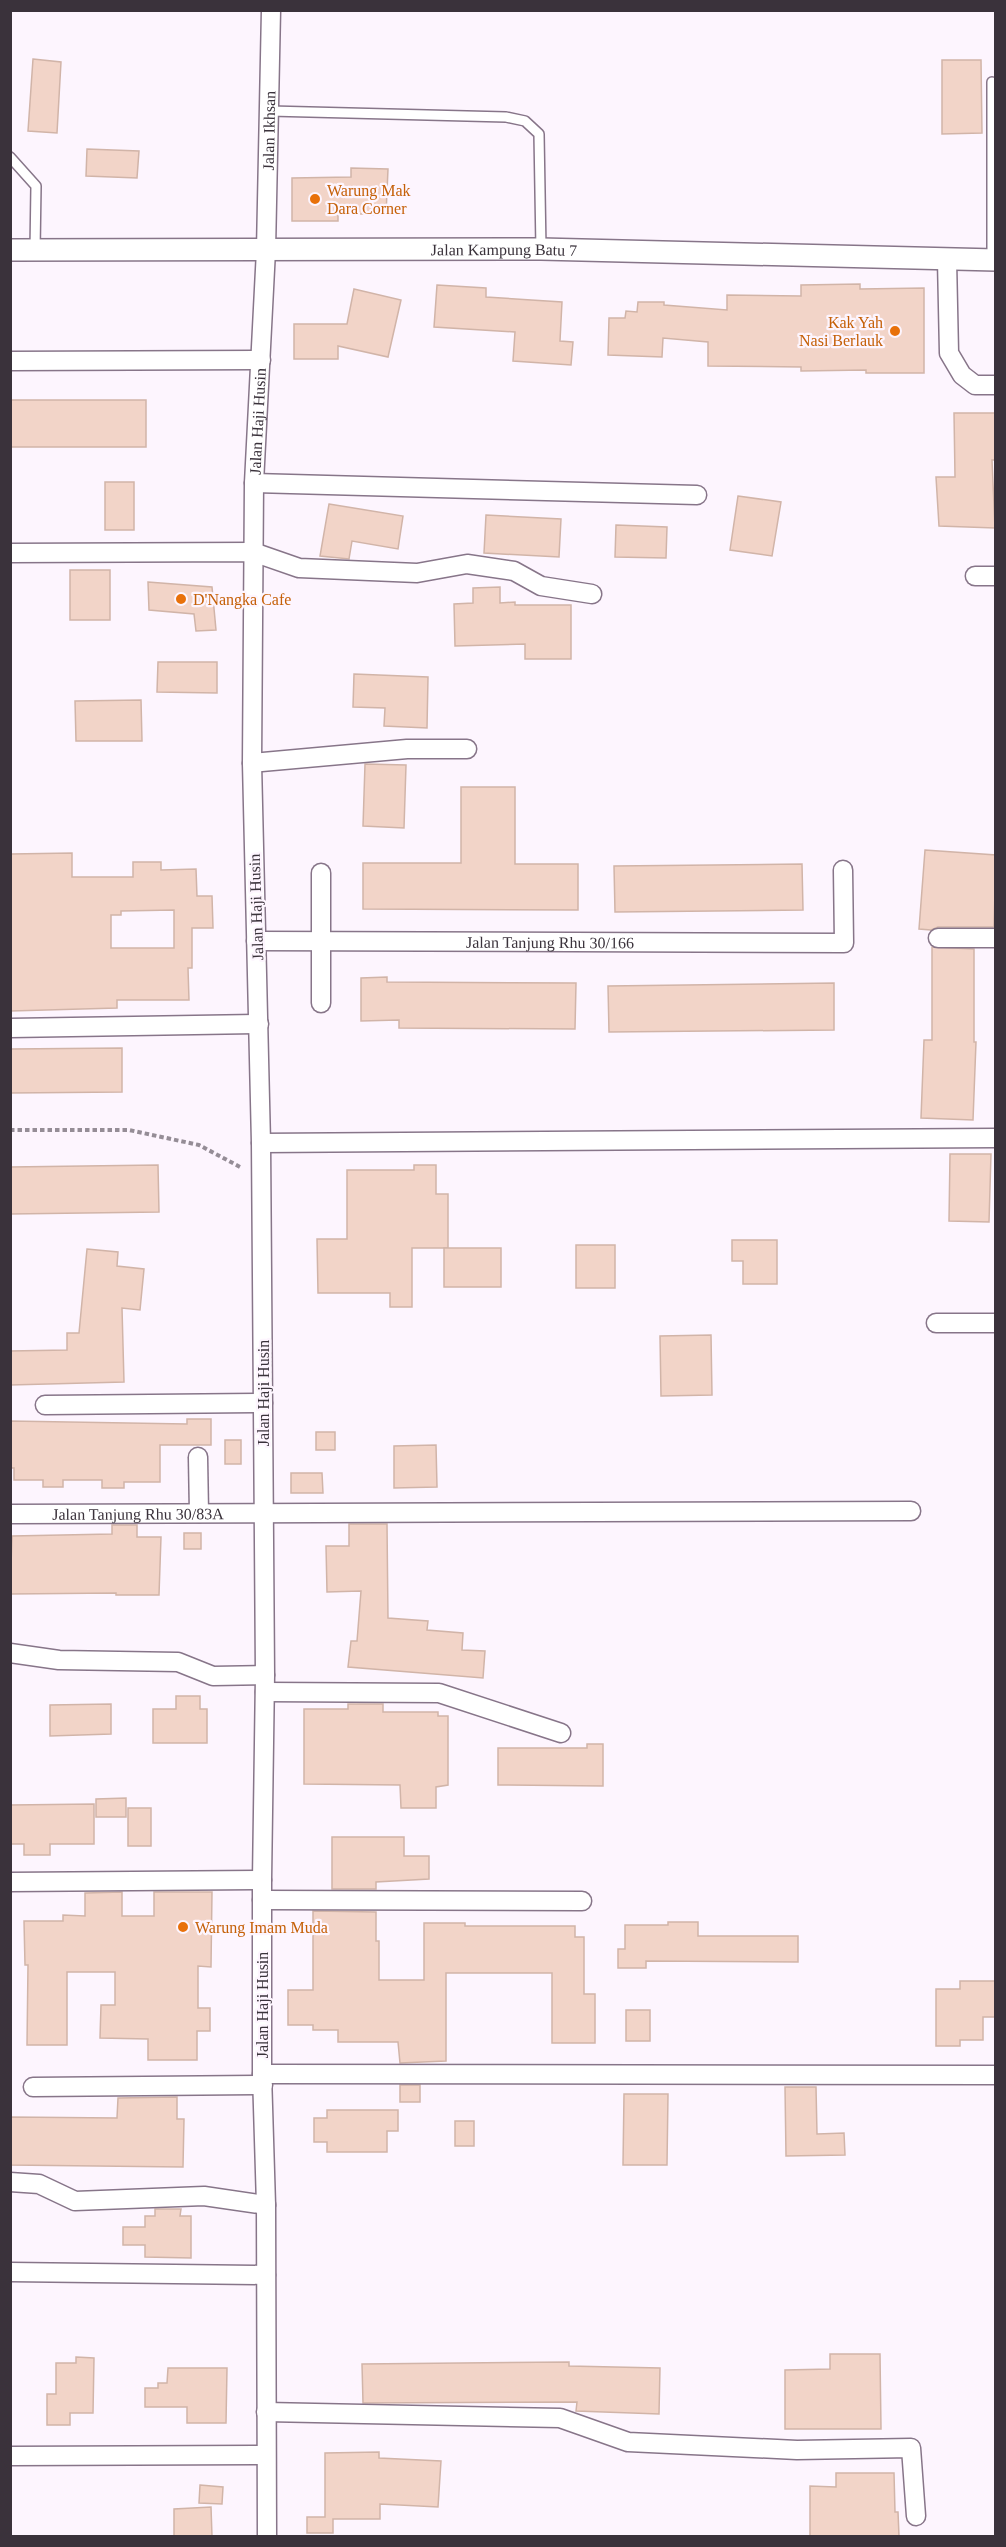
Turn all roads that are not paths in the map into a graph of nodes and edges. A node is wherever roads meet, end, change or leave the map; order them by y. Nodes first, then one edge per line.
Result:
1 (271, 10) edge
2 (992, 82) dead end
3 (270, 111) junction
4 (10, 157) edge
5 (541, 249) junction
6 (10, 250) edge
7 (35, 250) junction
8 (266, 250) junction
9 (947, 260) junction
10 (994, 260) edge
11 (261, 360) junction
12 (10, 361) edge
13 (996, 385) edge
14 (254, 483) junction
15 (697, 495) dead end
16 (252, 552) junction
17 (10, 553) edge
18 (975, 576) dead end
19 (996, 576) edge
20 (592, 594) dead end
21 (467, 749) dead end
22 (252, 763) junction
23 (843, 870) dead end
24 (321, 873) dead end
25 (938, 938) dead end
26 (996, 938) edge
27 (256, 941) junction
28 (322, 941) junction
29 (321, 1003) dead end
30 (259, 1024) junction
31 (10, 1028) edge
32 (996, 1138) edge
33 (261, 1143) junction
34 (936, 1323) dead end
35 (996, 1323) edge
36 (263, 1403) junction
37 (45, 1405) dead end
38 (198, 1457) dead end
39 (911, 1511) dead end
40 (263, 1512) junction
41 (199, 1513) junction
42 (10, 1514) edge
43 (10, 1653) edge
44 (265, 1684) junction
45 (561, 1733) dead end
46 (262, 1880) junction
47 (10, 1881) edge
48 (262, 1900) junction
49 (582, 1901) dead end
50 (996, 2076) edge
51 (262, 2079) junction
52 (33, 2086) dead end
53 (10, 2182) edge
54 (266, 2205) junction
55 (10, 2271) edge
56 (266, 2275) junction
57 (266, 2412) junction
58 (266, 2455) junction
59 (10, 2456) edge
60 (916, 2516) dead end
61 (267, 2536) edge

1 - 3 street, Jalan Ikhsan
2 - 10 lane
3 - 5 lane
3 - 8 street, Jalan Ikhsan
4 - 7 lane
5 - 8 street, Jalan Kampung Batu 7
5 - 9 street, Jalan Kampung Batu 7
6 - 7 street, Jalan Kampung Batu 7
7 - 8 street, Jalan Kampung Batu 7
8 - 11 street, Jalan Haji Husin
9 - 10 street, Jalan Kampung Batu 7
9 - 13 street
11 - 12 street
11 - 14 street, Jalan Haji Husin
14 - 15 street
14 - 16 street, Jalan Haji Husin
16 - 17 street
16 - 20 street
16 - 22 street, Jalan Haji Husin
18 - 19 street
21 - 22 street
22 - 27 street, Jalan Haji Husin
23 - 28 street, Jalan Tanjung Rhu 30/166
24 - 28 street
25 - 26 street
27 - 28 street, Jalan Tanjung Rhu 30/166
27 - 30 street, Jalan Haji Husin
28 - 29 street
30 - 31 street
30 - 33 street, Jalan Haji Husin
32 - 33 street
33 - 36 street, Jalan Haji Husin
34 - 35 street
36 - 37 street
36 - 40 street, Jalan Haji Husin
38 - 41 street
39 - 40 street, Jalan Tanjung Rhu 30/83A
40 - 41 street, Jalan Tanjung Rhu 30/83A
40 - 44 street, Jalan Haji Husin
41 - 42 street, Jalan Tanjung Rhu 30/83A
43 - 44 street
44 - 45 street
44 - 46 street, Jalan Haji Husin
46 - 47 street
46 - 48 street, Jalan Haji Husin
48 - 49 street
48 - 51 street, Jalan Haji Husin
50 - 51 street
51 - 52 street
51 - 54 street, Jalan Haji Husin
53 - 54 street
54 - 56 street, Jalan Haji Husin
55 - 56 street
56 - 57 street, Jalan Haji Husin
57 - 58 street, Jalan Haji Husin
57 - 60 street
58 - 59 street
58 - 61 street, Jalan Haji Husin

